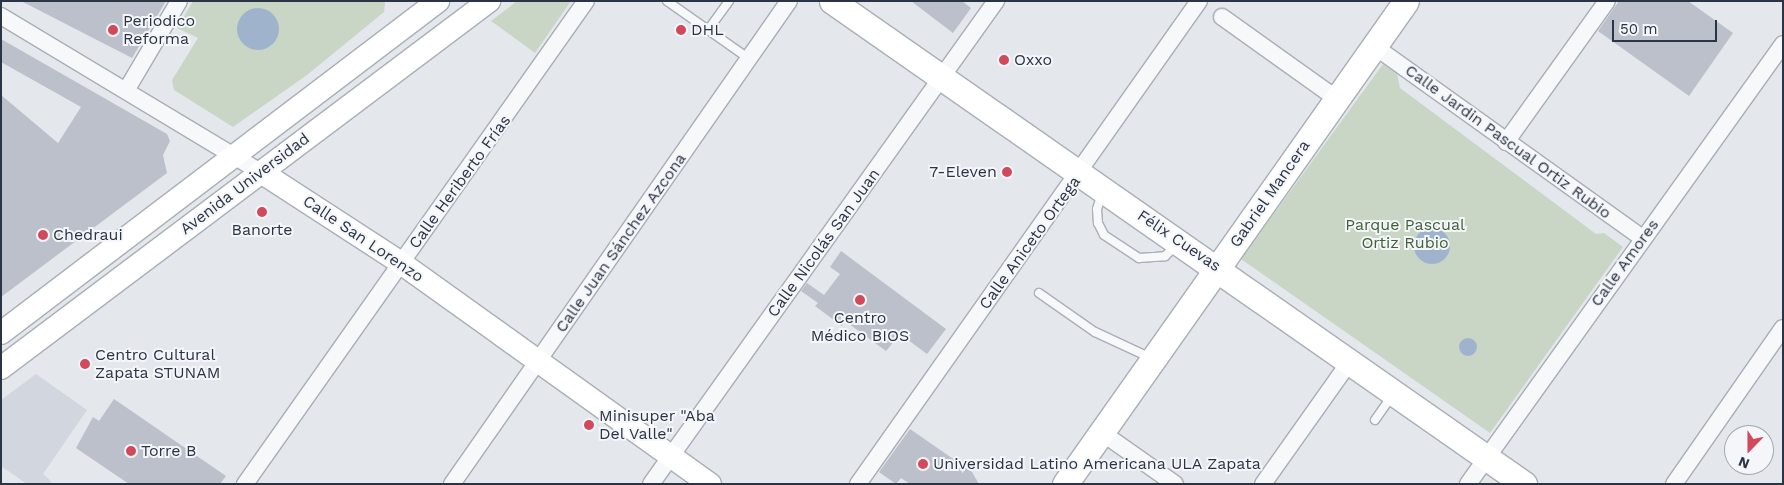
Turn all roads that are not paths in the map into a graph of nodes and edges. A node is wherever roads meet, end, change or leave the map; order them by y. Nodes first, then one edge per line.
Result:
1 (179, 1) edge
2 (438, 1) edge
3 (489, 1) edge
4 (586, 1) edge
5 (667, 1) edge
6 (729, 1) edge
7 (789, 1) edge
8 (832, 1) edge
9 (996, 1) edge
10 (1200, 1) edge
11 (1406, 1) edge
12 (1607, 1) edge
13 (1, 16) edge
14 (1222, 17) dead end
15 (708, 30) junction
16 (1783, 44) edge
17 (1374, 46) junction
18 (748, 58) junction
19 (942, 78) junction
20 (126, 89) junction
21 (1337, 99) junction
22 (1506, 142) junction
23 (237, 156) junction
24 (261, 172) junction
25 (1080, 173) junction
26 (1103, 189) junction
27 (1642, 238) junction
28 (1180, 242) junction
29 (401, 264) junction
30 (1218, 267) junction
31 (1039, 292) dead end
32 (1783, 328) edge
33 (1, 332) edge
34 (1153, 358) junction
35 (539, 360) junction
36 (1350, 361) junction
37 (1, 368) edge
38 (1394, 392) junction
39 (1375, 420) dead end
40 (1101, 432) junction
41 (670, 456) junction
42 (1486, 457) junction
43 (245, 484) edge
44 (452, 484) edge
45 (651, 484) edge
46 (710, 484) edge
47 (858, 484) edge
48 (1064, 484) edge
49 (1175, 484) edge
50 (1264, 484) edge
51 (1468, 484) edge
52 (1524, 484) edge
53 (1674, 484) edge

1 - 20 street
2 - 23 main road, Avenida Universidad
3 - 24 main road, Avenida Universidad
4 - 29 street, Calle Heriberto Frías
5 - 15 lane
6 - 15 lane
7 - 18 street, Calle Juan Sánchez Azcona
8 - 19 main road, Félix Cuevas
9 - 19 street, Calle Nicolás San Juan
10 - 25 street, Calle Aniceto Ortega
11 - 17 main road, Gabriel Mancera
12 - 22 street
13 - 20 street, Calle San Lorenzo
14 - 21 street
15 - 18 lane
16 - 27 street, Calle Amores
17 - 21 main road, Gabriel Mancera
17 - 22 street, Calle Jardin Pascual Ortiz Rubio
18 - 35 street, Calle Juan Sánchez Azcona
19 - 25 main road, Félix Cuevas
19 - 41 street, Calle Nicolás San Juan
20 - 23 street, Calle San Lorenzo
21 - 30 main road, Gabriel Mancera
22 - 27 street, Calle Jardin Pascual Ortiz Rubio
23 - 24 street, Calle San Lorenzo
23 - 33 main road, Avenida Universidad
24 - 29 main road, Calle San Lorenzo
24 - 37 main road, Avenida Universidad
25 - 26 main road, Félix Cuevas
25 - 47 street, Calle Aniceto Ortega
26 - 28 main road, Félix Cuevas
26 - 28 lane
27 - 42 street, Calle Amores
28 - 30 main road, Félix Cuevas
29 - 35 main road, Calle San Lorenzo
29 - 43 street, Calle Heriberto Frías
30 - 34 main road, Gabriel Mancera
30 - 36 main road, Félix Cuevas
31 - 34 lane
32 - 53 street
34 - 40 main road, Gabriel Mancera
35 - 41 main road, Calle San Lorenzo
35 - 44 street, Calle Juan Sánchez Azcona
36 - 38 main road, Félix Cuevas
36 - 50 street
38 - 39 lane
38 - 42 main road, Félix Cuevas
40 - 48 main road, Gabriel Mancera
40 - 49 street
41 - 45 street, Calle Nicolás San Juan
41 - 46 main road, Calle San Lorenzo
42 - 51 street, Calle Amores
42 - 52 main road, Félix Cuevas

